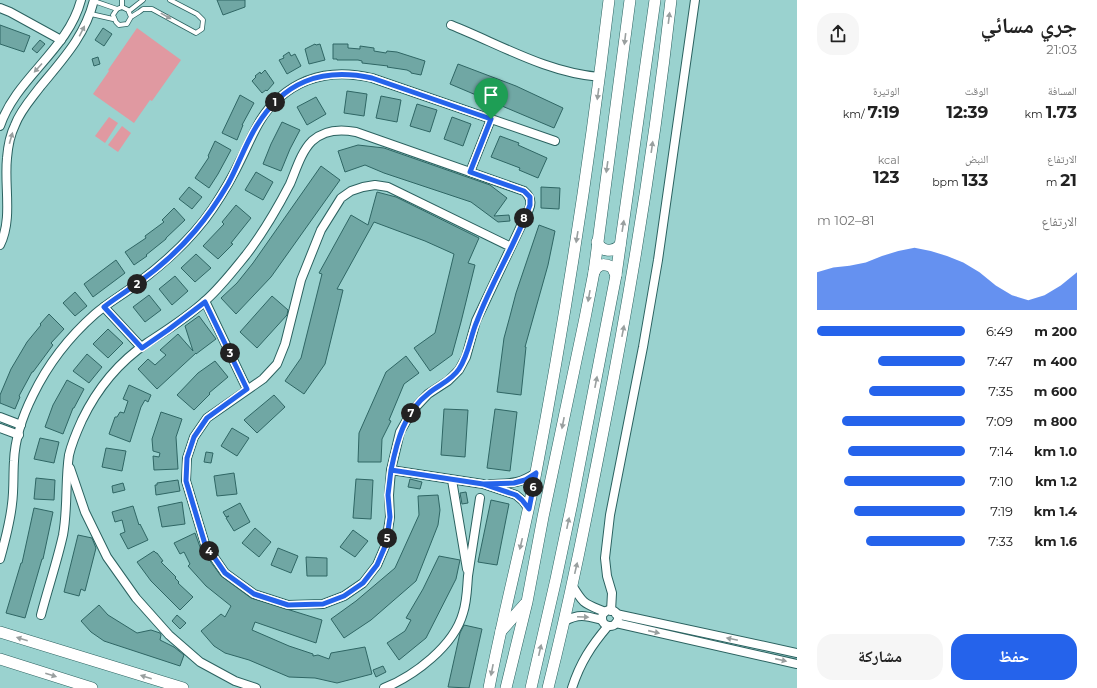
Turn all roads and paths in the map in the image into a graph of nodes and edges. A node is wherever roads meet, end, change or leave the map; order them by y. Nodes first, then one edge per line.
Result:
1 (80, 0) edge
2 (122, 0) edge
3 (143, 0) edge
4 (170, 0) edge
5 (609, 0) edge
6 (630, 0) edge
7 (655, 0) edge
8 (671, 0) edge
9 (695, 0) edge
10 (94, 1) edge
11 (122, 7) junction
12 (0, 8) edge
13 (117, 9) junction
14 (129, 11) junction
15 (91, 14) junction
16 (131, 17) junction
17 (114, 19) junction
18 (451, 25) dead end
19 (61, 40) junction
20 (600, 77) junction
21 (491, 119) junction
22 (0, 126) edge
23 (555, 141) dead end
24 (470, 172) junction
25 (597, 242) junction
26 (620, 244) junction
27 (0, 245) edge
28 (511, 247) junction
29 (594, 272) junction
30 (616, 275) junction
31 (205, 302) junction
32 (104, 307) junction
33 (142, 348) junction
34 (247, 389) junction
35 (0, 417) edge
36 (21, 425) junction
37 (0, 428) edge
38 (18, 435) junction
39 (69, 465) junction
40 (391, 470) junction
41 (536, 473) junction
42 (452, 480) junction
43 (483, 484) junction
44 (480, 498) dead end
45 (529, 509) junction
46 (0, 559) edge
47 (468, 577) junction
48 (572, 585) junction
49 (526, 602) junction
50 (611, 612) junction
51 (40, 615) dead end
52 (602, 620) junction
53 (565, 621) junction
54 (616, 623) junction
55 (608, 626) junction
56 (0, 632) edge
57 (500, 633) junction
58 (797, 654) edge
59 (0, 659) edge
60 (797, 664) edge
61 (92, 688) edge
62 (184, 688) edge
63 (256, 688) edge
64 (384, 688) edge
65 (489, 688) edge
66 (506, 688) edge
67 (530, 688) edge
68 (548, 688) edge
69 (572, 688) edge

1 - 19 street
2 - 11 lane
3 - 14 lane
16 -> 4 lane
5 - 20 street
6 -> 25 street
26 -> 7 street
48 -> 8 street
9 - 50 street
10 - 13 lane
10 - 15 street
11 - 13 lane
11 - 14 lane
12 - 19 street
13 - 17 lane
14 - 16 lane
15 - 17 lane
27 -> 15 street
16 - 17 lane
18 - 20 street
19 -> 22 street
20 -> 41 street
21 - 23 street
21 - 24 street
21 - 32 street
24 - 28 street
24 - 31 street
25 - 26 street
25 - 29 street
26 - 30 street
28 - 34 street
28 - 40 street
29 - 30 street
29 -> 49 street
67 -> 30 street
31 - 33 street
31 - 34 street
32 - 33 street
32 - 36 street
33 - 39 street
34 - 40 street
35 - 36 street
36 - 38 street
37 - 38 street
38 - 46 street
39 - 51 street
39 - 63 street
40 - 42 street
41 - 43 street
41 - 45 street
42 - 43 street
42 - 47 street
43 - 45 street
44 - 47 street
45 -> 57 street
47 - 64 street
48 - 50 street
48 - 53 street
49 - 57 street
49 - 66 street
50 - 52 street
50 - 54 street
58 -> 50 street
53 -> 52 street
52 - 55 street
53 - 68 street
54 - 55 street
54 -> 60 street
55 - 69 street
62 -> 56 street
57 -> 65 street
59 -> 61 street

